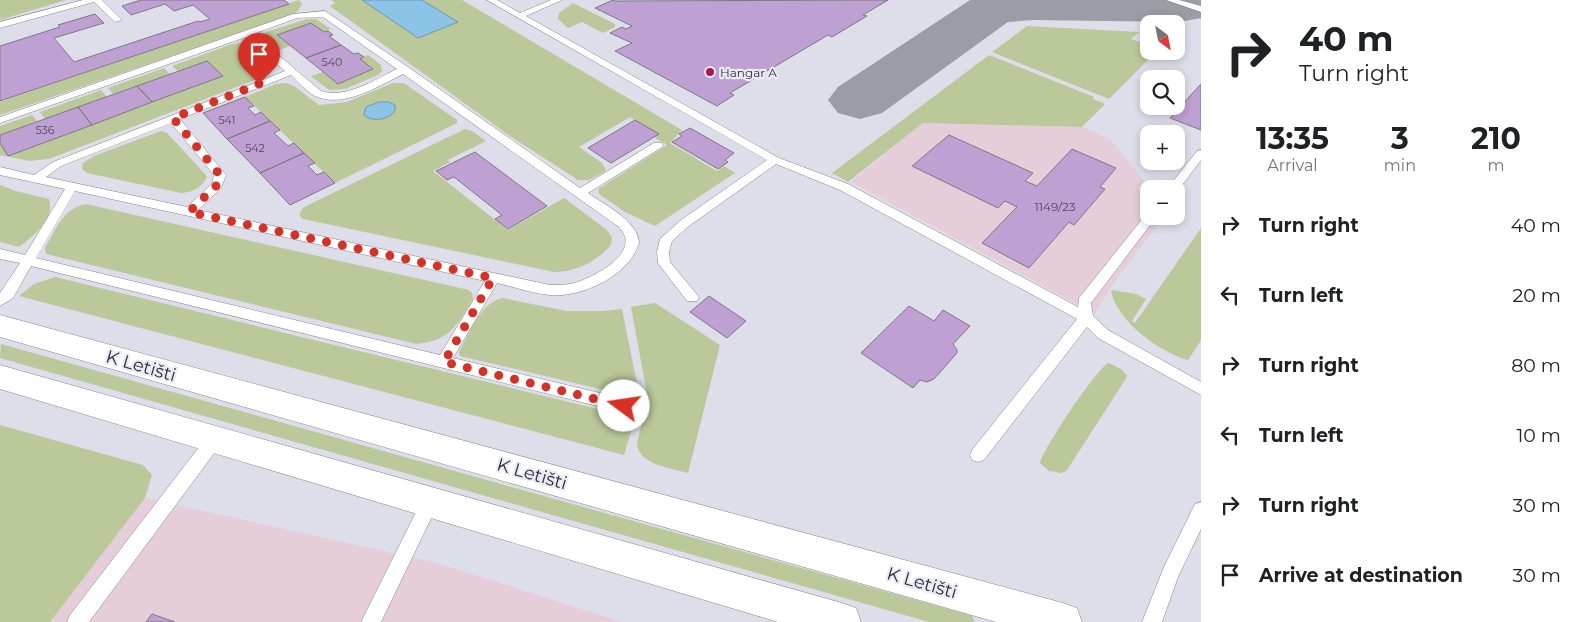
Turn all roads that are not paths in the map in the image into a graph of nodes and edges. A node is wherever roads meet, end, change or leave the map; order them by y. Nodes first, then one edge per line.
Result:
1 (95, 0) edge
2 (491, 0) edge
3 (558, 0) edge
4 (1170, 0) edge
5 (1201, 9) edge
6 (53, 12) junction
7 (520, 16) junction
8 (118, 20) dead end
9 (0, 25) edge
10 (0, 30) edge
11 (246, 33) junction
12 (405, 69) junction
13 (291, 72) junction
14 (173, 118) junction
15 (0, 120) edge
16 (658, 144) dead end
17 (1201, 153) edge
18 (775, 160) junction
19 (0, 171) edge
20 (36, 179) junction
21 (1180, 180) edge
22 (72, 187) junction
23 (580, 193) junction
24 (189, 212) junction
25 (1145, 225) edge
26 (0, 254) edge
27 (28, 261) junction
28 (493, 278) junction
29 (692, 297) dead end
30 (0, 301) edge
31 (1086, 318) junction
32 (0, 326) edge
33 (444, 362) junction
34 (0, 377) edge
35 (1201, 389) edge
36 (642, 410) dead end
37 (215, 439) junction
38 (978, 455) dead end
39 (430, 502) junction
40 (1201, 510) edge
41 (76, 622) edge
42 (371, 622) edge
43 (842, 622) edge
44 (1063, 622) edge
45 (1152, 622) edge

1 - 6 lane
1 - 8 lane
2 - 7 lane
3 - 7 lane
4 - 5 lane
6 - 9 lane
6 - 10 lane
7 - 18 lane
11 - 12 lane
11 - 13 lane
11 - 15 lane
12 - 13 lane
12 - 23 lane
13 - 14 lane
14 - 20 lane
14 - 24 lane
16 - 23 lane
17 - 21 lane
18 - 29 lane
18 - 31 lane
19 - 20 lane
20 - 22 lane
22 - 24 lane
22 - 27 lane
23 - 28 lane
24 - 28 lane
25 - 31 lane
26 - 27 lane
27 - 30 lane
27 - 33 lane
28 - 33 lane
31 - 35 lane
31 - 38 lane
32 - 44 main road, K Letišti
33 - 36 lane
34 - 37 main road
37 - 39 main road
37 - 41 lane
39 - 42 lane
39 - 43 main road
40 - 45 lane

